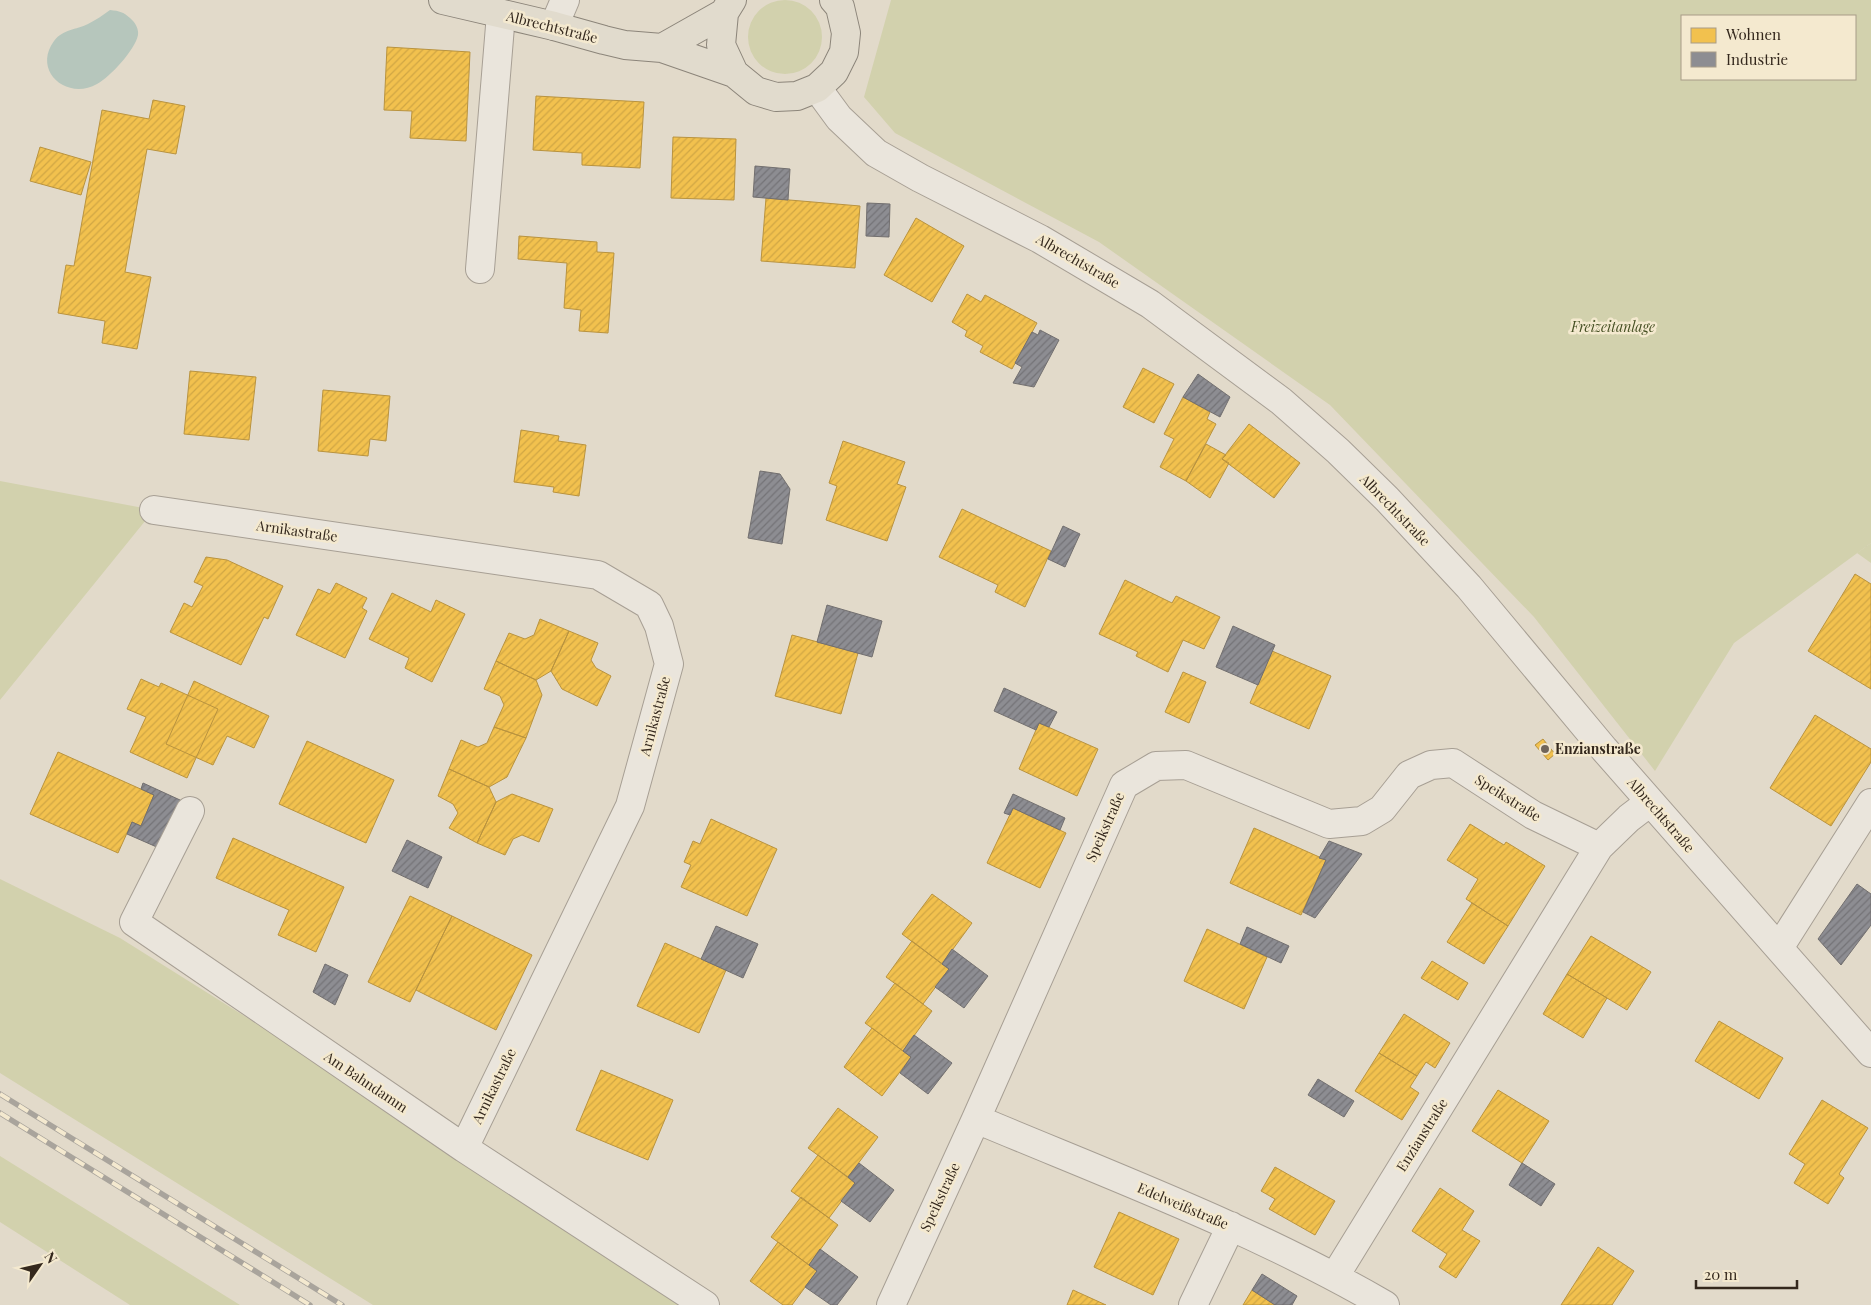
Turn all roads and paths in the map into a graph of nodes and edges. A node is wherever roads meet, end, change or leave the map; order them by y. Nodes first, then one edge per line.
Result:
1 (443, 0) edge
2 (565, 0) edge
3 (842, 2) edge
4 (728, 6) edge
5 (501, 14) junction
6 (554, 26) junction
7 (662, 48) junction
8 (734, 73) junction
9 (817, 88) junction
10 (480, 269) dead end
11 (154, 510) dead end
12 (1650, 802) junction
13 (1871, 803) edge
14 (190, 811) dead end
15 (1599, 847) junction
16 (1779, 948) junction
17 (1871, 1053) edge
18 (976, 1119) junction
19 (464, 1148) junction
20 (1231, 1226) junction
21 (1334, 1276) junction
22 (705, 1305) edge
23 (891, 1305) edge
24 (1193, 1305) edge
25 (1385, 1305) edge

1 - 5 main road, Albrechtstraße
2 - 6 street
3 - 9 main road, Albrechtstraße
4 - 7 main road, Albrechtstraße
4 - 8 main road, Albrechtstraße
5 - 6 main road, Albrechtstraße
5 - 10 street
6 - 7 main road, Albrechtstraße
7 - 8 main road, Albrechtstraße
8 - 9 main road, Albrechtstraße
9 - 12 street, Albrechtstraße
11 - 19 street, Arnikastraße
12 - 15 street, Enzianstraße
12 - 16 street, Albrechtstraße
13 - 16 street
14 - 19 street, Am Bahndamm
15 - 18 street, Speikstraße
15 - 21 street, Enzianstraße
16 - 17 street, Albrechtstraße
18 - 20 street, Edelweißstraße
18 - 23 street, Speikstraße
19 - 22 street, Am Bahndamm
20 - 21 street, Edelweißstraße
20 - 24 street
21 - 25 street, Edelweißstraße

